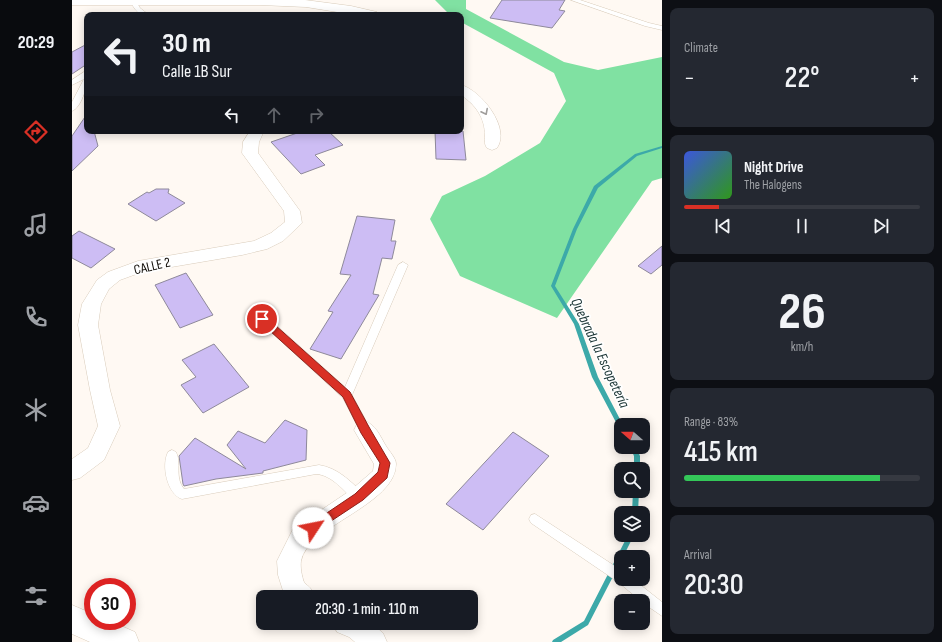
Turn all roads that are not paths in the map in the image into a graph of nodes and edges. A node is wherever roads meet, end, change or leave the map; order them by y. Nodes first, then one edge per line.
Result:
1 (574, 0) edge
2 (72, 1) edge
3 (134, 2) junction
4 (142, 12) edge
5 (360, 12) edge
6 (662, 28) edge
7 (84, 76) edge
8 (72, 83) edge
9 (84, 86) edge
10 (464, 91) edge
11 (72, 109) edge
12 (255, 134) edge
13 (492, 145) dead end
14 (403, 265) dead end
15 (262, 319) dead end
16 (347, 395) junction
17 (365, 430) joint
18 (172, 455) dead end
19 (72, 470) edge
20 (359, 497) junction
21 (535, 519) dead end
22 (614, 573) edge
23 (632, 586) edge
24 (294, 590) edge
25 (662, 610) edge
26 (72, 619) edge
27 (360, 630) edge
28 (124, 642) edge
29 (374, 642) edge

1 - 6 lane
2 - 3 street
3 - 4 lane
3 - 5 street
7 - 8 lane
9 - 11 lane
10 -> 13 street
12 - 19 street, CALLE 2
14 - 16 lane
15 - 16 lane
16 - 17 lane
17 - 20 street
18 - 20 lane
20 - 24 street
21 - 22 lane
23 - 25 lane
26 - 28 street
27 - 29 street

